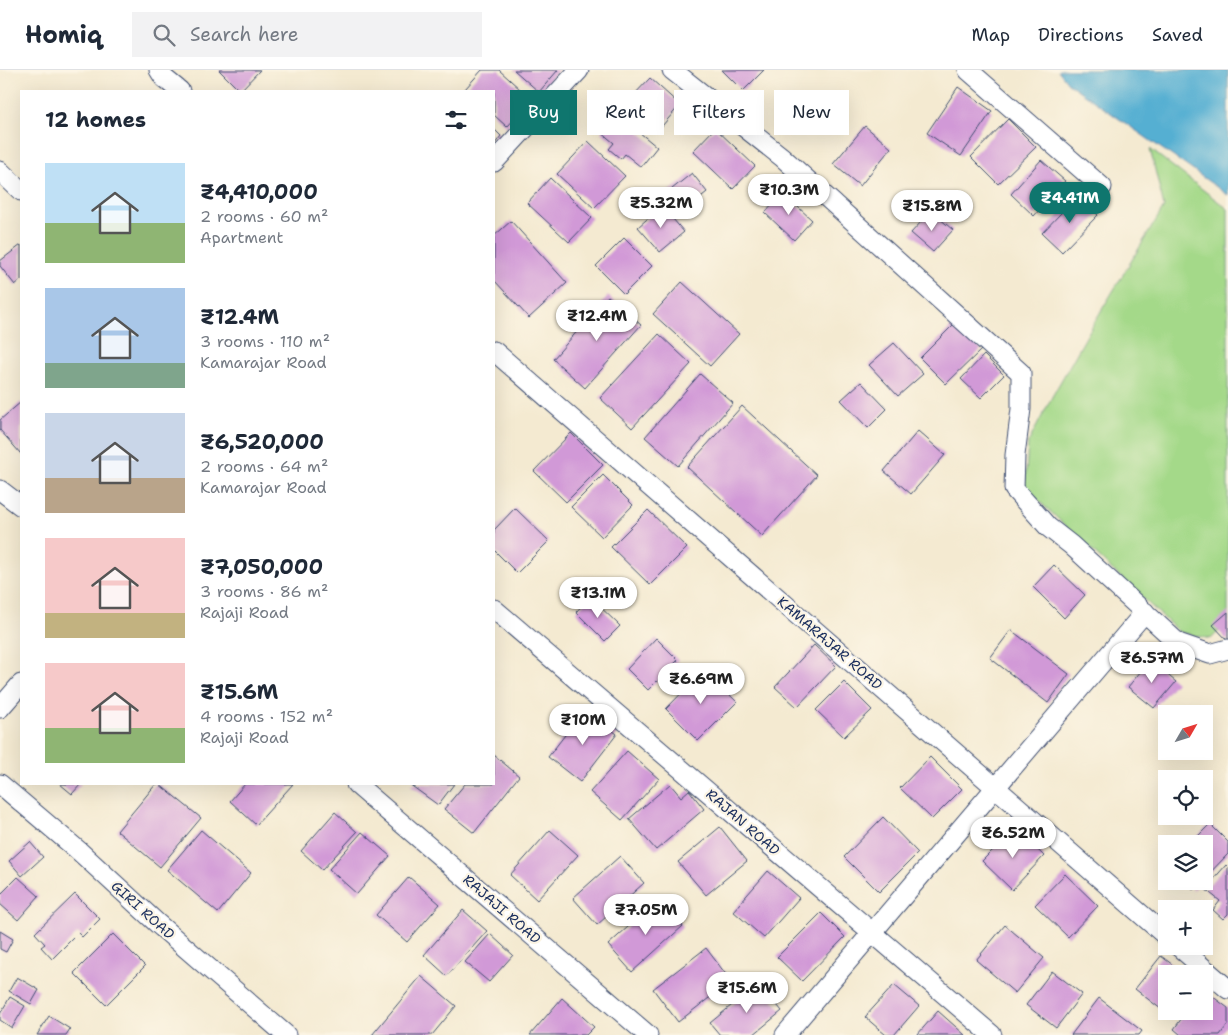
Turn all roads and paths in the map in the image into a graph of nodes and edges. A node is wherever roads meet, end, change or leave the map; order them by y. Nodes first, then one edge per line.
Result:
1 (159, 70) edge
2 (579, 70) edge
3 (672, 70) edge
4 (968, 70) edge
5 (179, 90) edge
6 (495, 161) edge
7 (0, 172) edge
8 (1102, 187) dead end
9 (20, 190) edge
10 (495, 352) edge
11 (0, 490) edge
12 (20, 505) edge
13 (495, 610) edge
14 (1145, 612) junction
15 (1228, 649) edge
16 (20, 685) edge
17 (0, 708) edge
18 (0, 784) edge
19 (357, 785) edge
20 (995, 787) junction
21 (1158, 929) edge
22 (872, 933) junction
23 (1188, 955) edge
24 (1228, 989) edge
25 (286, 1035) edge
26 (648, 1035) edge
27 (785, 1035) edge
28 (992, 1035) edge

1 - 5 street
2 - 6 street
3 - 14 street
4 - 8 street
7 - 9 street
10 - 20 street, KAMARAJAR ROAD
11 - 12 street
13 - 22 street, RAJAN ROAD
14 - 15 street
14 - 20 street
16 - 17 street
18 - 25 street, GIRI ROAD
19 - 26 street, RAJAJI ROAD
20 - 21 street, KAMARAJAR ROAD
20 - 22 street
22 - 27 street
22 - 28 street, RAJAN ROAD
23 - 24 street

